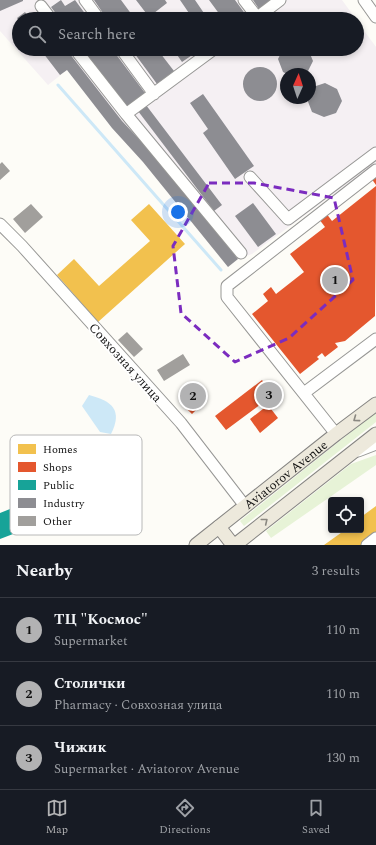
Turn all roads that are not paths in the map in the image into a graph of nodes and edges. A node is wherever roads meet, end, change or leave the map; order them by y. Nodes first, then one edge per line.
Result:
1 (85, 0) edge
2 (244, 0) edge
3 (280, 0) edge
4 (364, 0) edge
5 (41, 6) dead end
6 (46, 12) edge
7 (94, 12) edge
8 (252, 12) edge
9 (264, 12) edge
10 (376, 17) edge
11 (80, 56) edge
12 (126, 56) edge
13 (205, 56) edge
14 (154, 94) junction
15 (126, 114) junction
16 (376, 154) edge
17 (376, 170) edge
18 (250, 177) dead end
19 (0, 224) edge
20 (241, 253) dead end
21 (376, 339) edge
22 (304, 393) junction
23 (376, 404) edge
24 (336, 434) junction
25 (376, 434) edge
26 (376, 444) edge
27 (346, 456) junction
28 (245, 506) junction
29 (219, 527) junction
30 (376, 538) edge
31 (201, 543) edge
32 (234, 545) edge
33 (367, 545) edge

1 - 7 street
2 - 8 street
3 - 9 street
4 - 10 street
5 - 6 street
11 - 15 street
12 - 14 street
13 - 14 street
14 - 15 street
15 - 20 street
16 - 18 street
17 - 22 street
19 - 28 street, Совхозная улица
21 - 22 street
22 - 24 street
23 -> 24 main road, Aviatorov Avenue
24 - 28 main road, Aviatorov Avenue
25 - 27 main road, Aviatorov Avenue
26 - 27 street
32 -> 27 main road, Aviatorov Avenue
28 - 29 main road, Aviatorov Avenue
29 - 31 main road, Aviatorov Avenue
29 - 32 main road
30 - 33 street

